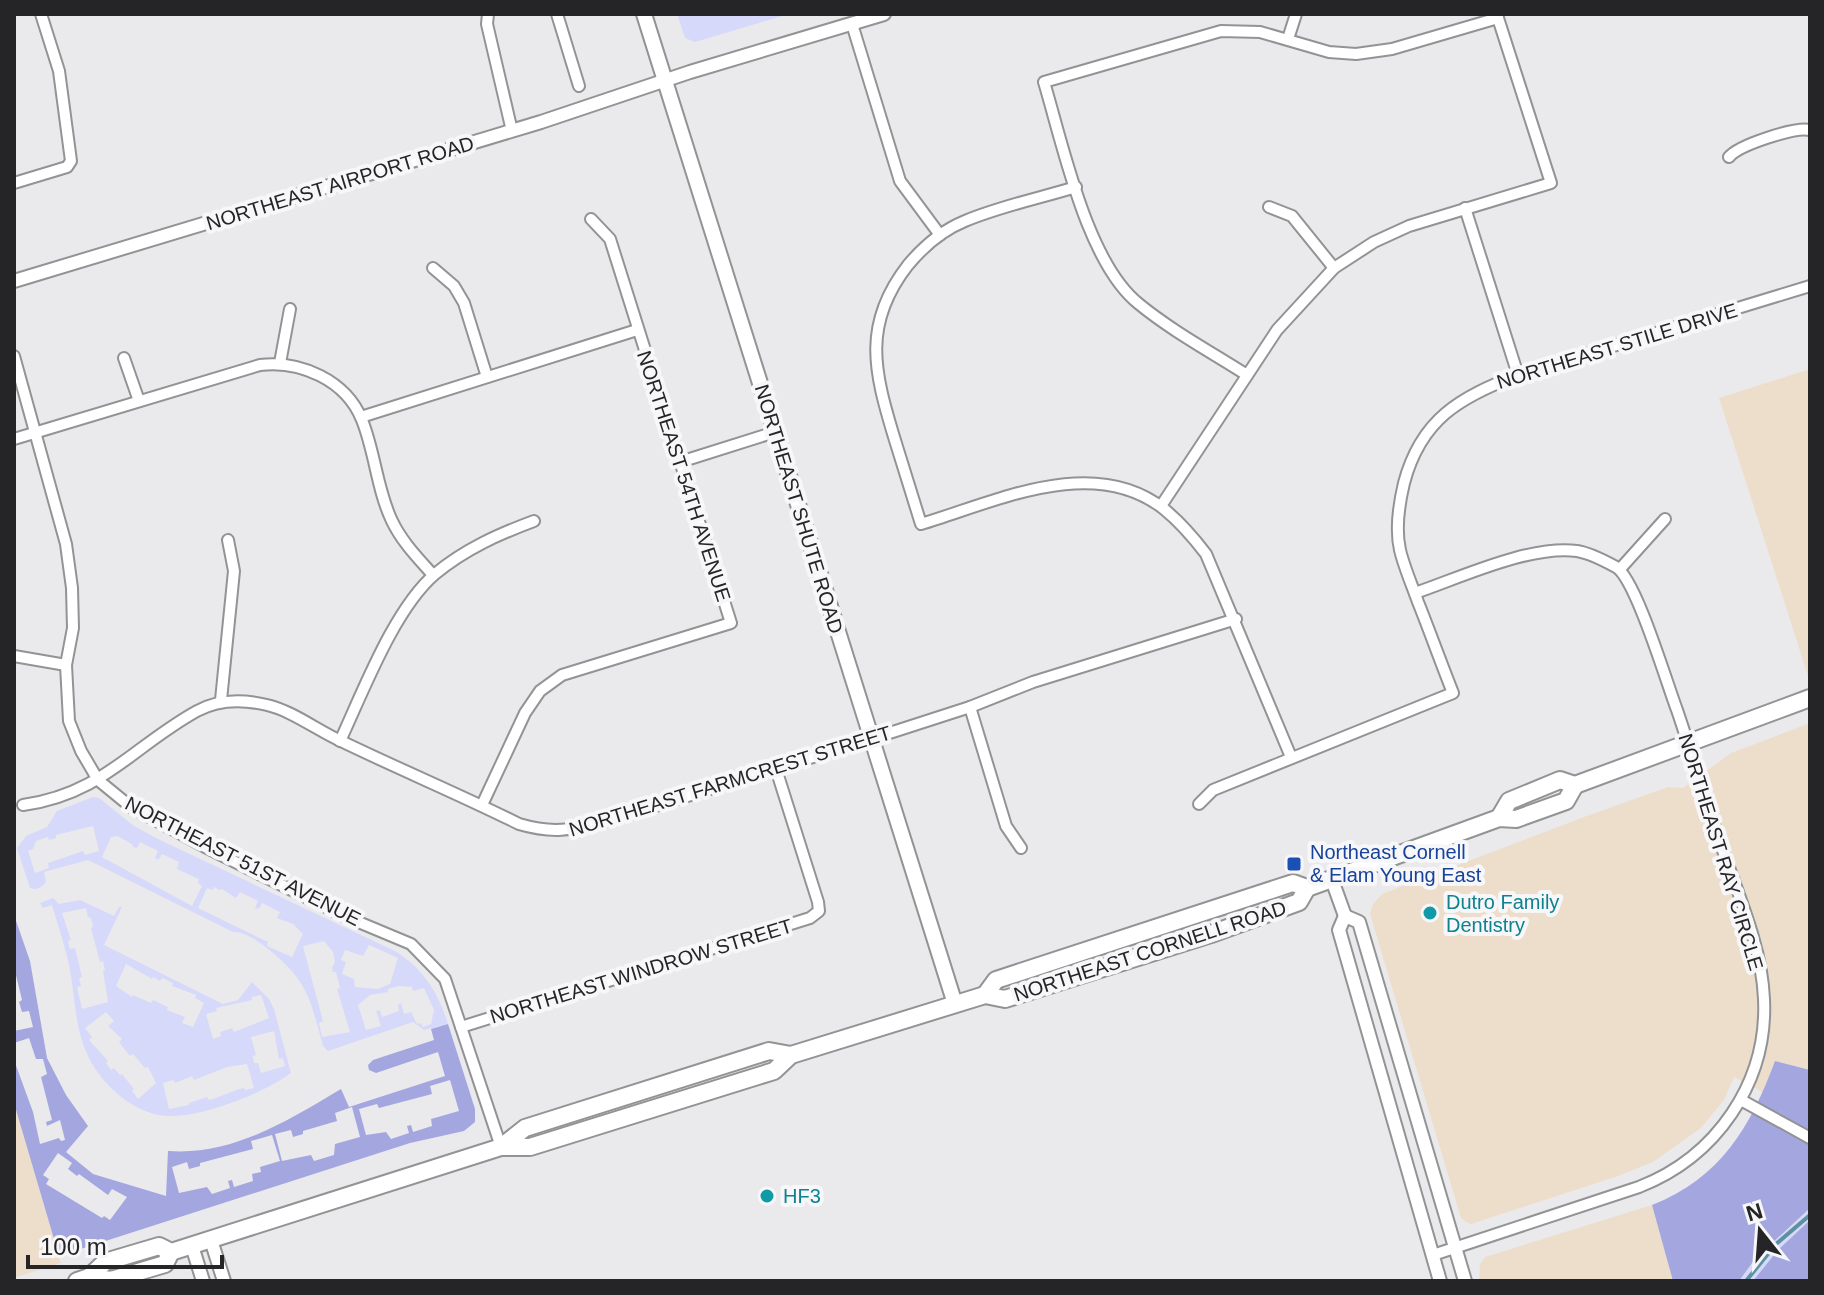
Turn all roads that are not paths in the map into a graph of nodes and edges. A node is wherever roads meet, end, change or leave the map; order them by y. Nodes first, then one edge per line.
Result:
1 (41, 14) edge
2 (488, 14) edge
3 (557, 14) edge
4 (644, 14) edge
5 (884, 14) edge
6 (1296, 14) edge
7 (1498, 16) edge
8 (852, 24) junction
9 (1288, 39) junction
10 (664, 80) junction
11 (579, 86) dead end
12 (1810, 130) edge
13 (512, 131) junction
14 (1729, 157) dead end
15 (14, 183) edge
16 (1076, 187) junction
17 (1269, 207) dead end
18 (1465, 208) junction
19 (591, 219) dead end
20 (940, 235) junction
21 (433, 268) dead end
22 (1334, 268) junction
23 (14, 281) edge
24 (1810, 286) edge
25 (290, 309) dead end
26 (637, 330) junction
27 (14, 356) edge
28 (124, 358) dead end
29 (280, 363) junction
30 (1247, 375) junction
31 (1518, 375) junction
32 (487, 377) junction
33 (139, 401) junction
34 (361, 417) junction
35 (36, 432) junction
36 (775, 432) junction
37 (14, 439) edge
38 (680, 462) junction
39 (1161, 506) junction
40 (1665, 519) dead end
41 (534, 521) dead end
42 (228, 540) dead end
43 (1620, 569) junction
44 (433, 575) junction
45 (1415, 593) junction
46 (1236, 619) junction
47 (14, 656) edge
48 (66, 665) junction
49 (1810, 698) edge
50 (221, 700) junction
51 (970, 707) junction
52 (871, 739) junction
53 (340, 741) junction
54 (1688, 744) junction
55 (1291, 757) junction
56 (776, 769) junction
57 (98, 780) junction
58 (1199, 804) dead end
59 (23, 805) dead end
60 (482, 805) junction
61 (1021, 848) dead end
62 (1332, 880) junction
63 (1345, 916) junction
64 (955, 1004) junction
65 (461, 1027) junction
66 (1741, 1100) junction
67 (1806, 1136) edge
68 (501, 1147) junction
69 (211, 1240) junction
70 (192, 1246) junction
71 (1455, 1248) junction
72 (1433, 1255) junction
73 (83, 1279) edge
74 (203, 1281) edge
75 (224, 1281) edge
76 (1440, 1281) edge
77 (1465, 1281) edge

1 - 15 street
2 - 13 street
3 - 11 street
4 - 10 main road, NORTHEAST SHUTE ROAD
5 - 8 street, NORTHEAST AIRPORT ROAD
6 - 9 street
7 - 9 street
7 - 18 street
8 - 10 street, NORTHEAST AIRPORT ROAD
8 - 20 street
9 - 16 street
10 - 13 street, NORTHEAST AIRPORT ROAD
10 - 36 main road, NORTHEAST SHUTE ROAD
12 - 14 street
13 - 23 street, NORTHEAST AIRPORT ROAD
16 - 20 street
16 - 30 street
17 - 22 street
18 - 22 street
18 - 31 street
19 - 26 street, NORTHEAST 54TH AVENUE
20 - 39 street
21 - 32 street
22 - 30 street
24 - 31 street, NORTHEAST STILE DRIVE
25 - 29 street
26 - 32 street
26 - 38 street, NORTHEAST 54TH AVENUE
27 - 35 street, NORTHEAST 51ST AVENUE
28 - 33 street
29 - 33 street
29 - 34 street
30 - 39 street
31 - 45 street, NORTHEAST STILE DRIVE
32 - 34 street
33 - 35 street
34 - 44 street
35 - 37 street
35 - 48 street, NORTHEAST 51ST AVENUE
36 - 38 street
36 - 52 main road, NORTHEAST SHUTE ROAD
38 - 60 street, NORTHEAST 54TH AVENUE
39 - 46 street
40 - 43 street
41 - 44 street
42 - 50 street
43 - 45 street
43 - 54 street, NORTHEAST RAY CIRCLE
44 - 53 street
45 - 55 street, NORTHEAST STILE DRIVE
46 - 51 street, NORTHEAST FARMCREST STREET
46 - 55 street
47 - 48 street
48 - 57 street, NORTHEAST 51ST AVENUE
49 - 54 highway, NORTHEAST CORNELL ROAD
50 - 53 street, NORTHEAST FARMCREST STREET
50 - 57 street
51 - 52 street, NORTHEAST FARMCREST STREET
51 - 61 street
52 - 56 street, NORTHEAST FARMCREST STREET
52 - 64 main road, NORTHEAST SHUTE ROAD
53 - 60 street, NORTHEAST FARMCREST STREET
54 - 62 highway, NORTHEAST CORNELL ROAD
54 - 66 street, NORTHEAST RAY CIRCLE
55 - 58 street
56 - 60 street, NORTHEAST FARMCREST STREET
56 - 65 street, NORTHEAST WINDROW STREET
57 - 59 street
57 - 65 street, NORTHEAST 51ST AVENUE
62 - 63 street
62 - 64 highway, NORTHEAST CORNELL ROAD
63 - 71 street
63 - 72 street
64 - 68 highway, NORTHEAST CORNELL ROAD
65 - 68 street, NORTHEAST 51ST AVENUE
66 - 67 street
66 - 71 street, NORTHEAST RAY CIRCLE
68 - 69 highway, NORTHEAST CORNELL ROAD
69 - 70 highway, NORTHEAST CORNELL ROAD
69 - 75 street
70 - 73 highway, NORTHEAST CORNELL ROAD
70 - 74 street
71 - 72 street, NORTHEAST RAY CIRCLE
71 - 77 street
72 - 76 street

